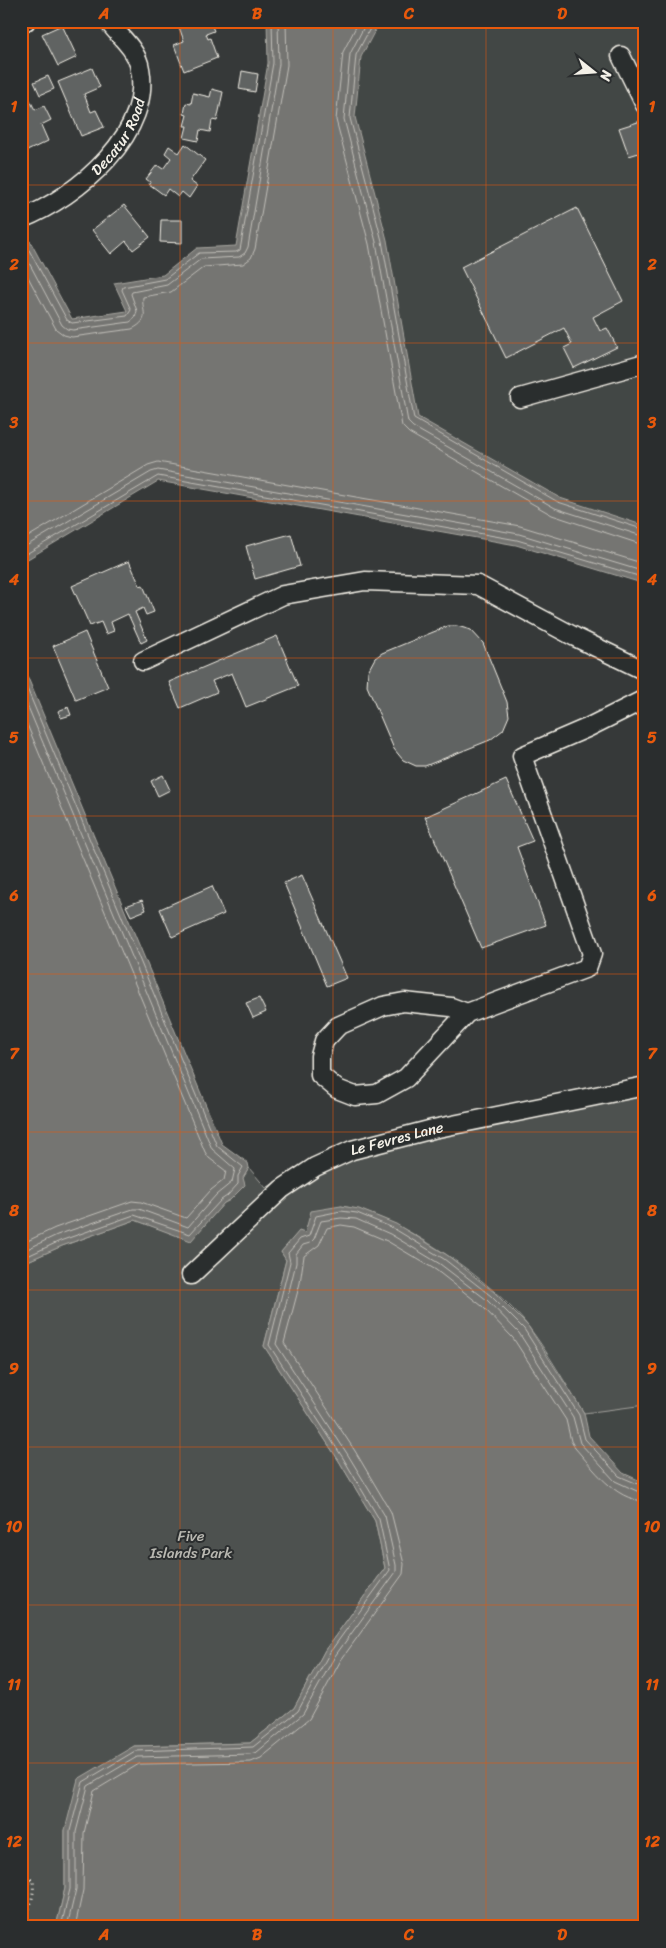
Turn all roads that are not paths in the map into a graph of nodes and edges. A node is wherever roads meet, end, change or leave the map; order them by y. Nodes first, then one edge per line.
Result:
1 (26, 21) edge
2 (108, 21) edge
3 (21, 23) edge
4 (622, 56) dead end
5 (645, 105) edge
6 (21, 219) edge
7 (645, 363) edge
8 (520, 398) dead end
9 (143, 661) dead end
10 (645, 671) edge
11 (645, 699) edge
12 (467, 1014) junction
13 (645, 1086) edge
14 (191, 1276) dead end

1 - 3 street
2 - 6 street, Decatur Road
4 - 5 street
7 - 8 street
9 - 10 street
11 - 12 street
12 - 12 street
13 - 14 street, Le Fevres Lane

